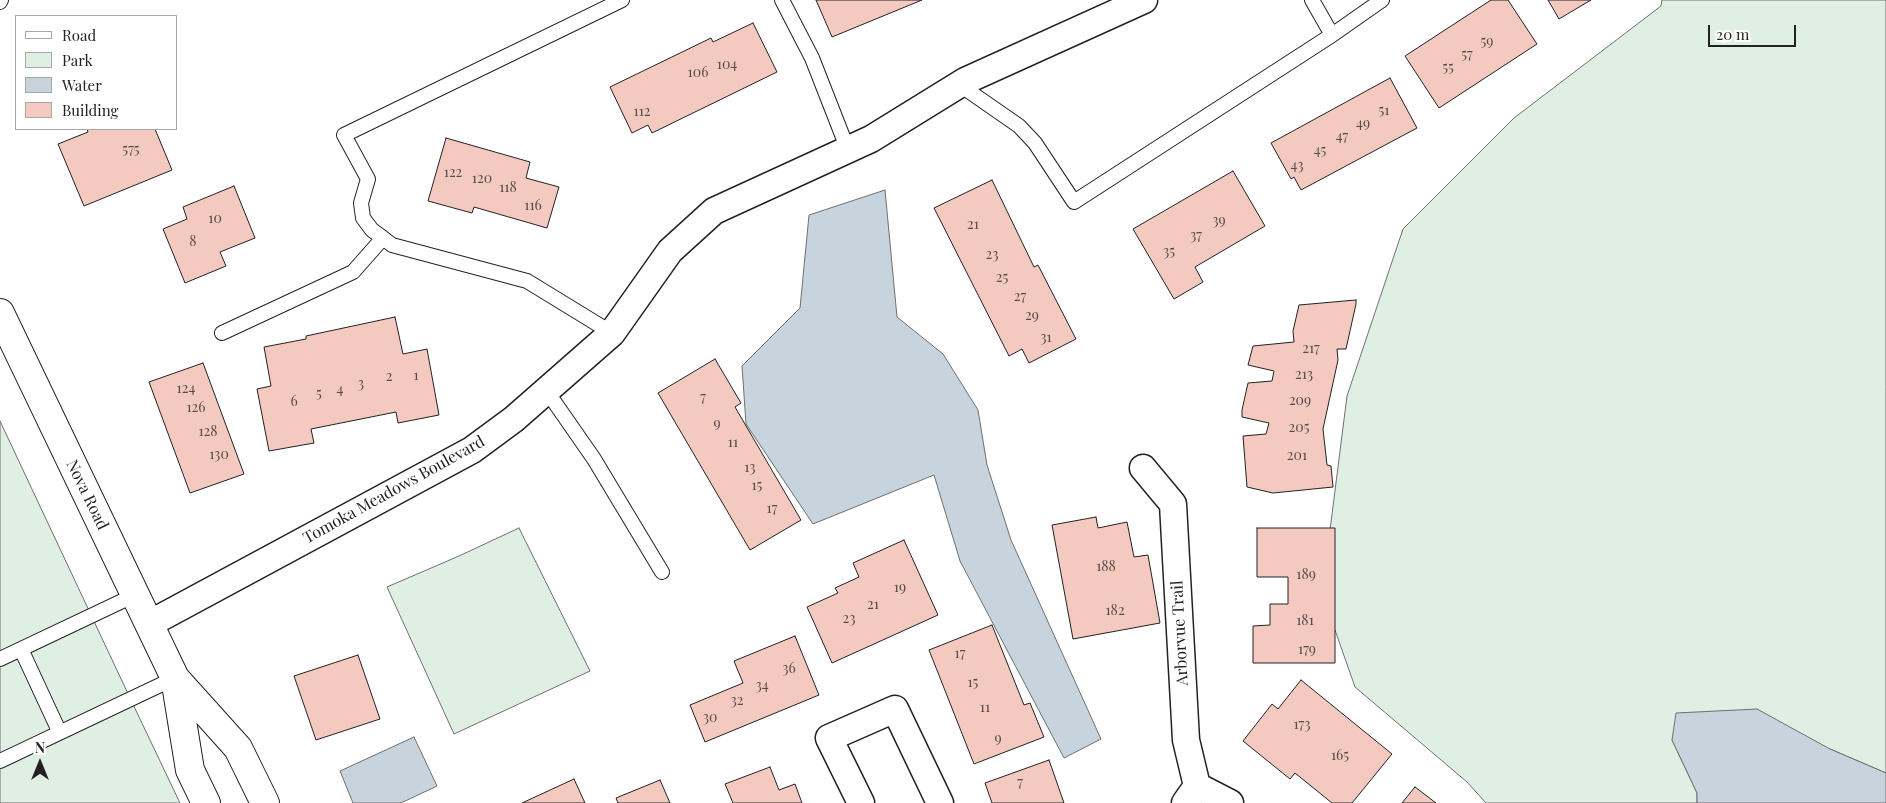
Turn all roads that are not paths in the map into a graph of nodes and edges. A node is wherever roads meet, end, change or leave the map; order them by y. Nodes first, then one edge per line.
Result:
1 (622, 0) edge
2 (782, 0) edge
3 (1144, 0) edge
4 (1312, 0) edge
5 (1382, 0) edge
6 (1332, 35) junction
7 (960, 84) junction
8 (848, 150) junction
9 (383, 238) junction
10 (0, 313) edge
11 (222, 334) dead end
12 (612, 334) junction
13 (546, 390) junction
14 (1144, 468) dead end
15 (662, 572) dead end
16 (134, 594) junction
17 (149, 624) junction
18 (21, 649) junction
19 (0, 659) edge
20 (175, 678) junction
21 (59, 731) junction
22 (0, 761) edge
23 (1191, 795) edge
24 (206, 803) edge
25 (265, 803) edge
26 (861, 803) edge
27 (940, 803) edge
28 (1230, 803) edge

1 - 9 lane
2 - 8 lane
3 - 7 street, Tomoka Meadows Boulevard
4 - 6 lane
5 - 6 lane
6 - 7 lane
7 - 8 street, Tomoka Meadows Boulevard
8 - 12 street, Tomoka Meadows Boulevard
9 - 11 lane
9 - 12 lane
10 - 16 main road, Nova Road
12 - 13 street, Tomoka Meadows Boulevard
13 - 15 lane
13 - 17 street, Tomoka Meadows Boulevard
14 - 23 street, Arborvue Trail
16 - 17 main road, Nova Road
16 - 18 lane
17 - 20 main road, Nova Road
18 - 19 lane
18 - 21 lane
20 - 21 lane
20 - 24 main road
20 - 25 main road
21 - 22 lane
23 - 28 street
26 - 27 street

